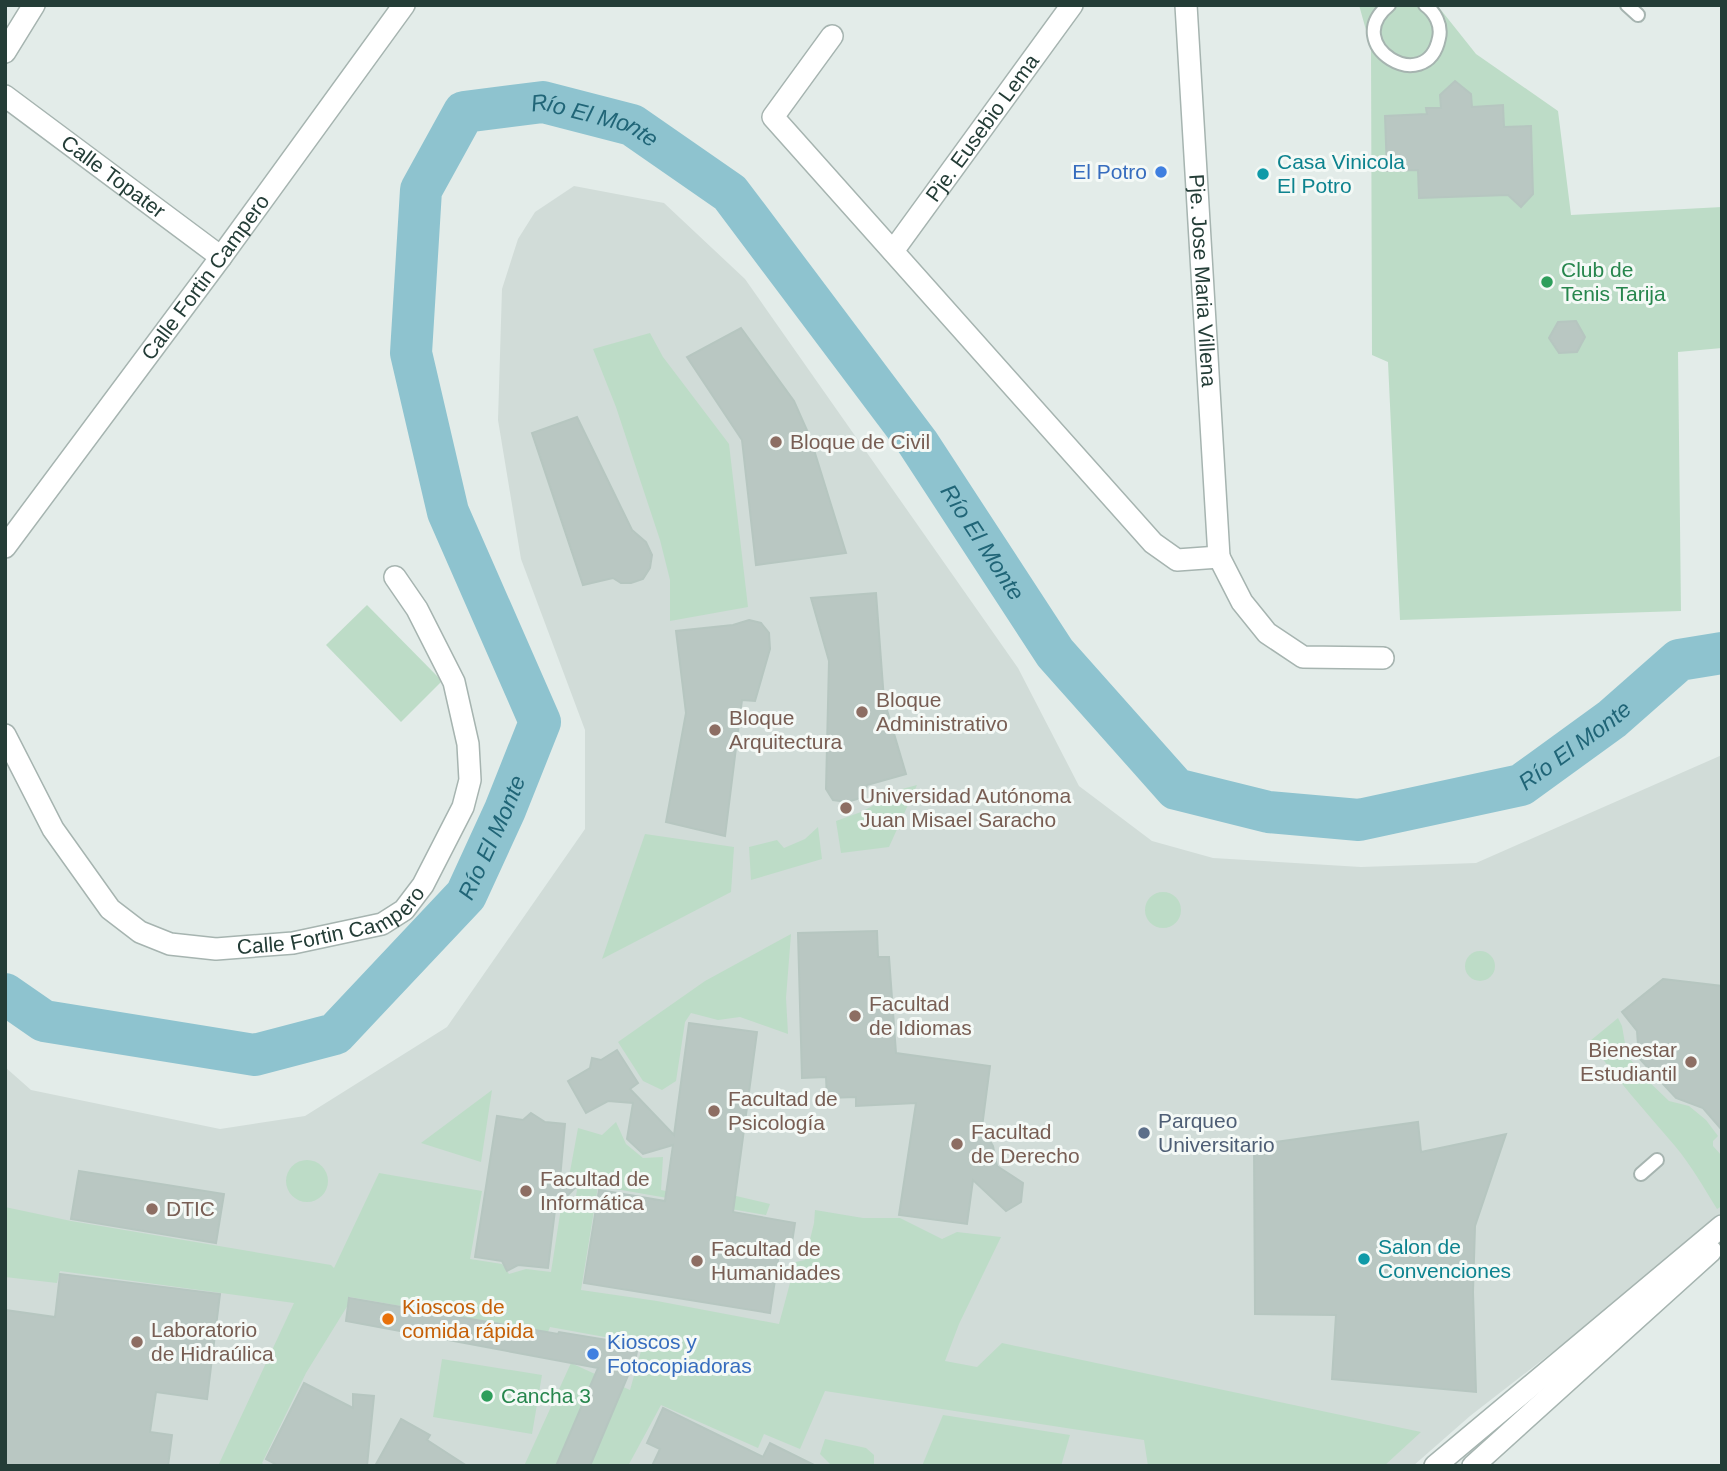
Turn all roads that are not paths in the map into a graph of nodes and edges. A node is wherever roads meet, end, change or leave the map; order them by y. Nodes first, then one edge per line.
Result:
1 (34, 5) edge
2 (404, 5) edge
3 (1072, 5) edge
4 (1186, 5) edge
5 (1389, 5) edge
6 (1425, 5) edge
7 (1627, 5) edge
8 (1638, 15) dead end
9 (832, 36) dead end
10 (5, 52) edge
11 (5, 96) edge
12 (893, 251) junction
13 (221, 257) junction
14 (5, 547) edge
15 (1219, 557) junction
16 (395, 577) dead end
17 (1383, 658) dead end
18 (5, 735) edge
19 (1657, 1160) dead end
20 (1641, 1174) dead end
21 (1722, 1226) edge
22 (1722, 1242) edge
23 (1497, 1459) edge
24 (1435, 1466) edge
25 (1474, 1466) edge

1 - 10 street
2 - 13 street, Calle Fortin Campero
3 - 12 street, Pje. Eusebio Lema
4 - 15 street, Pje. Jose Maria Villena
5 - 6 lane
7 - 8 lane
9 - 12 street
11 - 13 street, Calle Topater
12 - 15 street
13 - 14 street, Calle Fortin Campero
15 - 17 street
16 - 18 street, Calle Fortin Campero
19 - 20 lane
21 - 24 street
22 - 23 street
23 - 25 street

